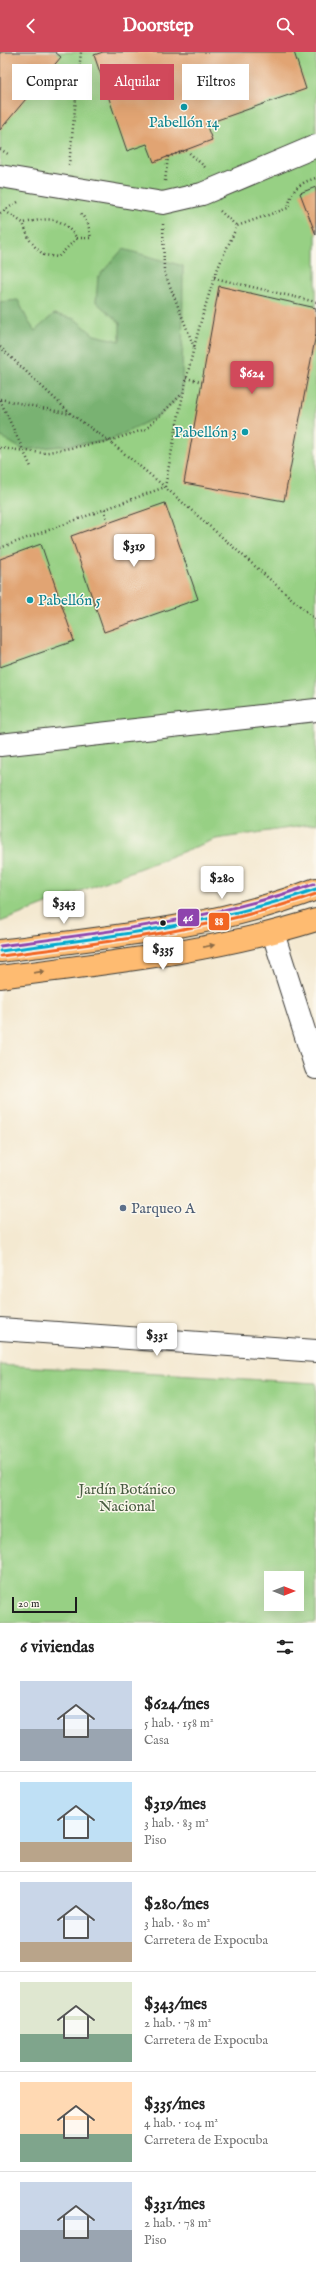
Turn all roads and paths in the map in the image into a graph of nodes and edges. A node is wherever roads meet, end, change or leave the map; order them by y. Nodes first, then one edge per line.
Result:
1 (81, 52) edge
2 (316, 146) edge
3 (0, 176) edge
4 (316, 178) edge
5 (224, 185) junction
6 (66, 187) junction
7 (163, 203) junction
8 (5, 211) dead end
9 (23, 224) junction
10 (214, 278) junction
11 (316, 302) edge
12 (0, 347) edge
13 (194, 348) junction
14 (186, 378) junction
15 (202, 382) dead end
16 (182, 394) junction
17 (0, 400) edge
18 (71, 414) junction
19 (109, 441) junction
20 (0, 448) edge
21 (23, 450) junction
22 (31, 467) dead end
23 (165, 487) junction
24 (104, 510) junction
25 (108, 523) dead end
26 (0, 548) edge
27 (316, 620) edge
28 (316, 710) edge
29 (0, 745) edge
30 (316, 889) edge
31 (316, 920) edge
32 (273, 933) junction
33 (0, 951) edge
34 (0, 977) edge
35 (316, 1068) edge
36 (0, 1329) edge
37 (316, 1352) edge

1 - 6 path
2 - 5 street
3 - 6 street
4 - 10 path
5 - 7 street
5 - 7 path
6 - 7 street
7 - 13 path
8 - 9 path
9 - 9 path
10 - 11 path
10 - 13 path
12 - 18 path
13 - 14 path
14 - 15 path
14 - 16 path
16 - 19 path
16 - 23 path
17 - 18 path
17 - 21 path
18 - 19 path
19 - 21 path
19 - 23 path
20 - 21 path
21 - 22 path
23 - 24 path
23 - 27 path
24 - 25 path
24 - 26 path
28 - 29 street
30 - 33 main road
31 - 32 main road
34 -> 32 main road
32 - 35 street
36 - 37 street

